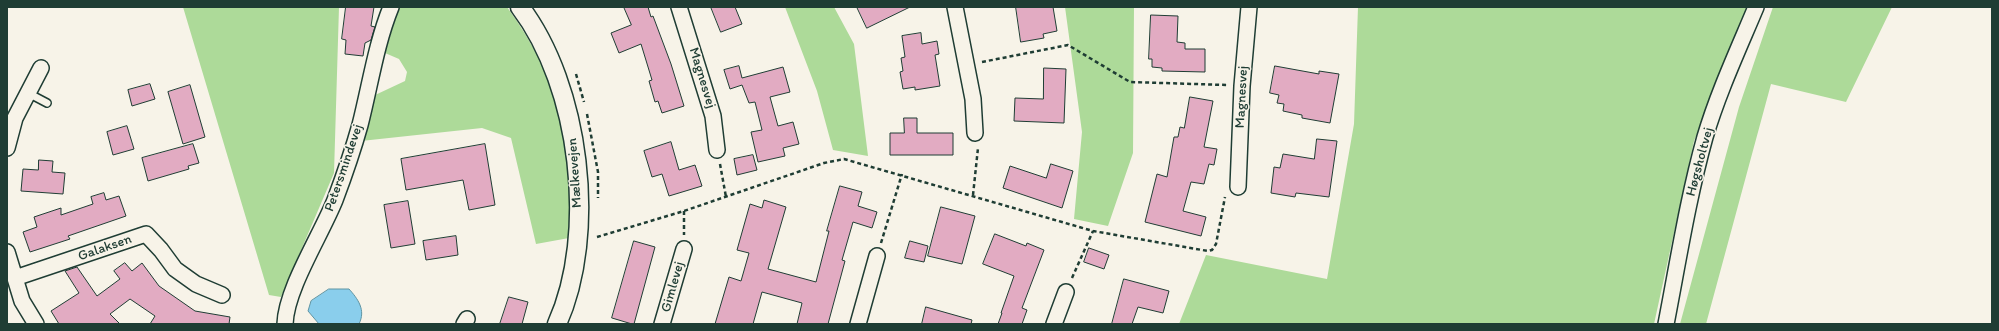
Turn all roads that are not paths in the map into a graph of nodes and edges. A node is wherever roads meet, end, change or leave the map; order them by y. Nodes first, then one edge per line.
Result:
1 (392, 7) edge
2 (520, 7) edge
3 (678, 7) edge
4 (955, 7) edge
5 (1248, 7) edge
6 (1756, 7) edge
7 (41, 68) dead end
8 (28, 93) junction
9 (47, 103) dead end
10 (975, 133) road end
11 (7, 148) edge
12 (717, 150) road end
13 (1238, 187) road end
14 (684, 249) road end
15 (7, 252) edge
16 (877, 256) road end
17 (16, 278) junction
18 (1066, 292) road end
19 (222, 295) dead end
20 (36, 324) edge
21 (285, 324) edge
22 (557, 324) edge
23 (662, 324) edge
24 (858, 324) edge
25 (1054, 324) edge
26 (1666, 324) edge

1 - 21 street, Petersmindevej
2 - 22 street, Mælkevejen
3 - 12 street, Magnesvej
4 - 10 street
5 - 13 street, Magnesvej
6 - 26 street, Høgsholtvej
7 - 8 street
8 - 9 lane
8 - 11 street
14 - 23 street, Gimlevej
15 - 17 street
16 - 24 street
17 - 19 street, Galaksen
17 - 20 street
18 - 25 street

